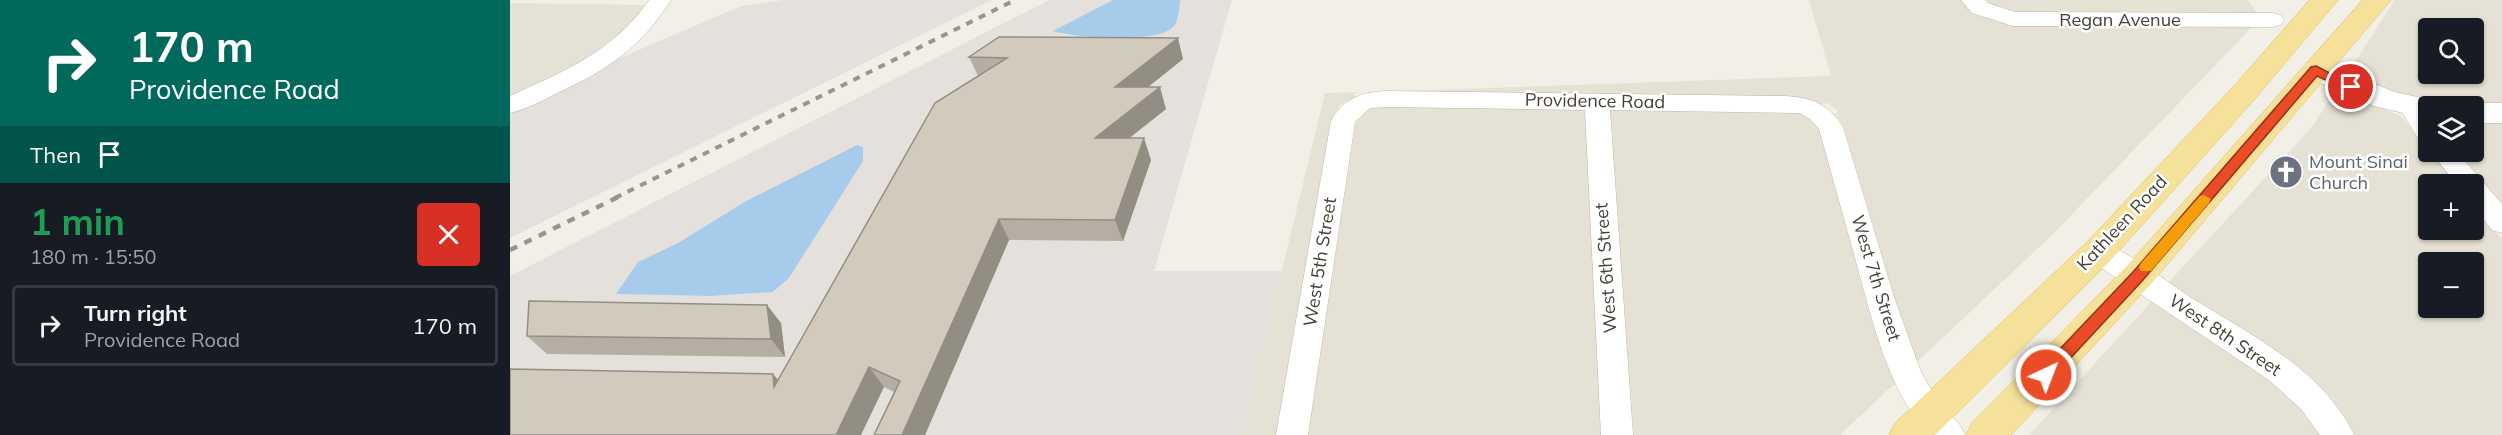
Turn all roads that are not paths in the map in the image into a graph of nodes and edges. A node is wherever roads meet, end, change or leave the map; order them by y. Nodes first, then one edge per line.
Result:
1 (660, 0) edge
2 (1972, 0) edge
3 (2259, 0) edge
4 (2325, 0) edge
5 (2378, 0) edge
6 (2281, 30) junction
7 (2316, 70) junction
8 (1367, 100) joint
9 (1596, 101) junction
10 (510, 105) edge
11 (2418, 107) edge
12 (1821, 112) joint
13 (2484, 113) edge
14 (2502, 113) edge
15 (2245, 152) junction
16 (2451, 162) edge
17 (2462, 174) edge
18 (2484, 200) edge
19 (2502, 223) edge
20 (2098, 252) junction
21 (2138, 276) junction
22 (1929, 428) edge
23 (1292, 435) edge
24 (1617, 435) edge
25 (1986, 435) edge
26 (2338, 435) edge

1 - 10 street
2 - 6 street, Regan Avenue
3 - 6 street
4 - 6 main road, Kathleen Road
5 - 7 main road
6 - 15 main road
6 - 20 main road, Kathleen Road
7 - 11 street
7 - 15 main road
8 - 9 street, Providence Road
8 - 23 street, West 5th Street
9 - 12 street, Providence Road
9 - 24 street, West 6th Street
12 - 22 street, West 7th Street
13 - 14 street
15 - 21 main road
16 - 17 street
18 - 19 street
20 - 21 street, West 8th Street
20 - 22 main road, Kathleen Road
21 - 25 main road
21 - 26 street, West 8th Street

